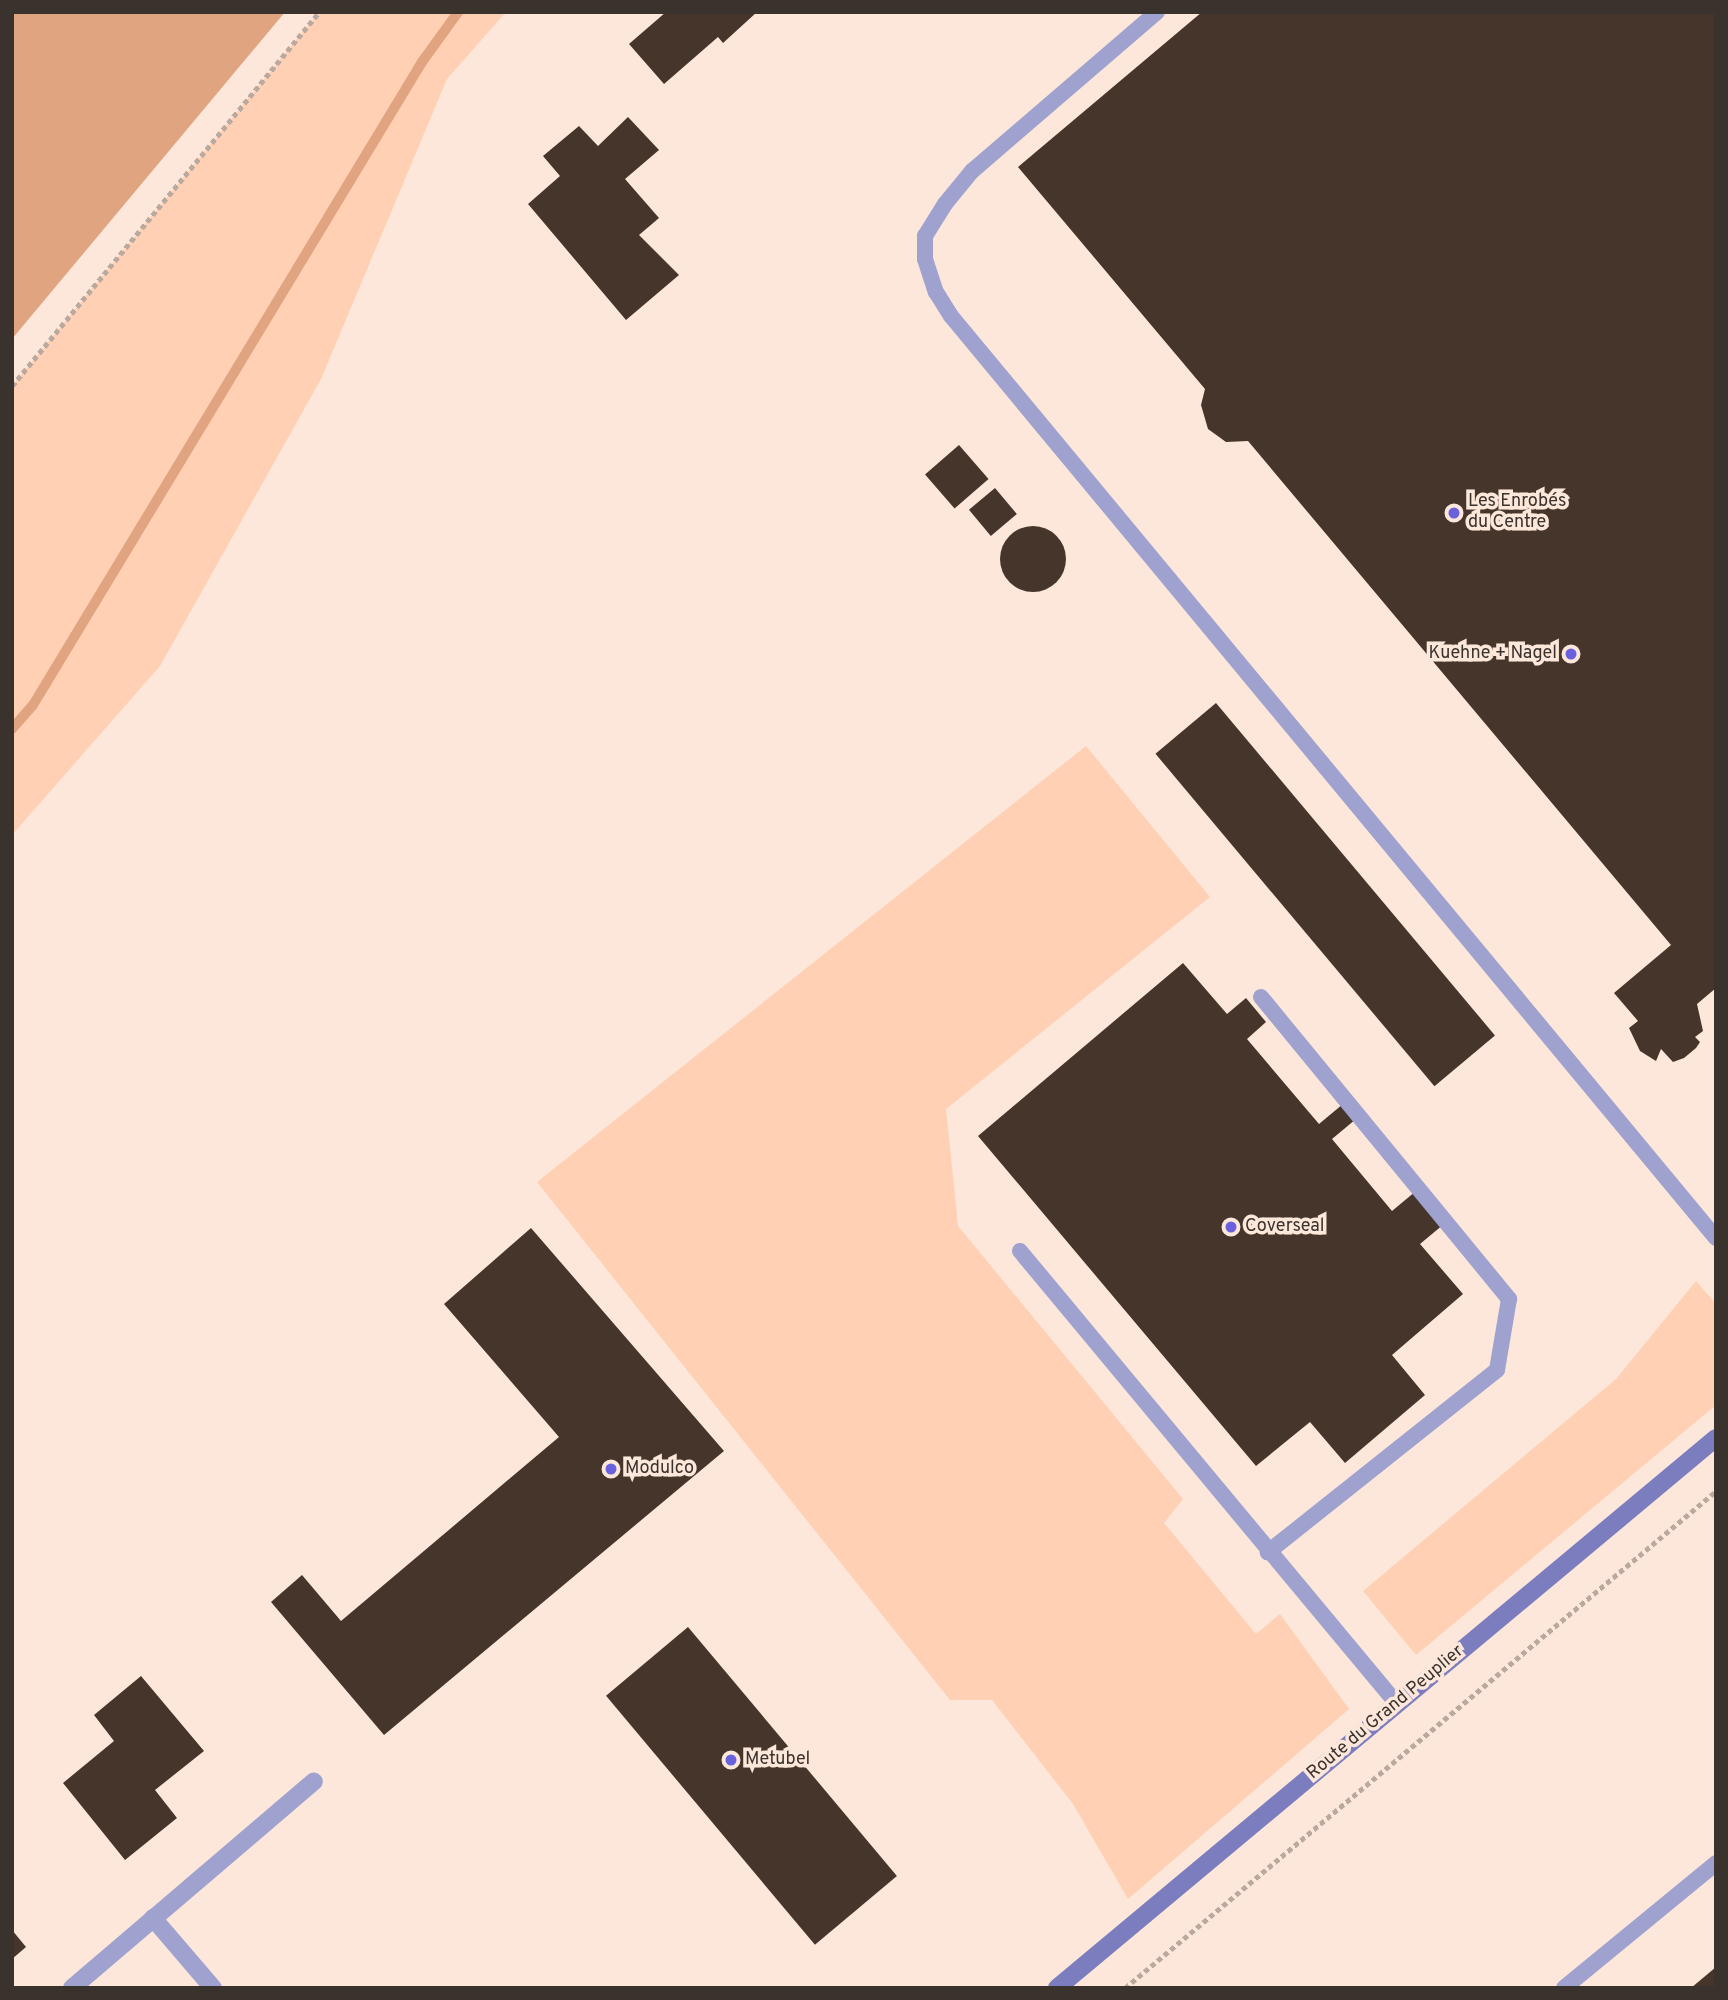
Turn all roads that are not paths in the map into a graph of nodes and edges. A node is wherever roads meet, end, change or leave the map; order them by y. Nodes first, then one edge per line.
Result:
1 (1157, 12) edge
2 (1261, 997) dead end
3 (1716, 1238) edge
4 (1020, 1251) dead end
5 (1716, 1438) edge
6 (1268, 1552) junction
7 (1397, 1704) junction
8 (314, 1781) dead end
9 (1716, 1863) edge
10 (153, 1918) junction
11 (1063, 1986) edge
12 (72, 1988) edge
13 (213, 1988) edge
14 (1564, 1988) edge

1 - 3 lane
2 - 6 lane
4 - 6 lane
5 - 7 main road, Route du Grand Peuplier
6 - 7 lane
7 - 11 main road, Route du Grand Peuplier
8 - 10 street
9 - 14 lane
10 - 12 street
10 - 13 street

